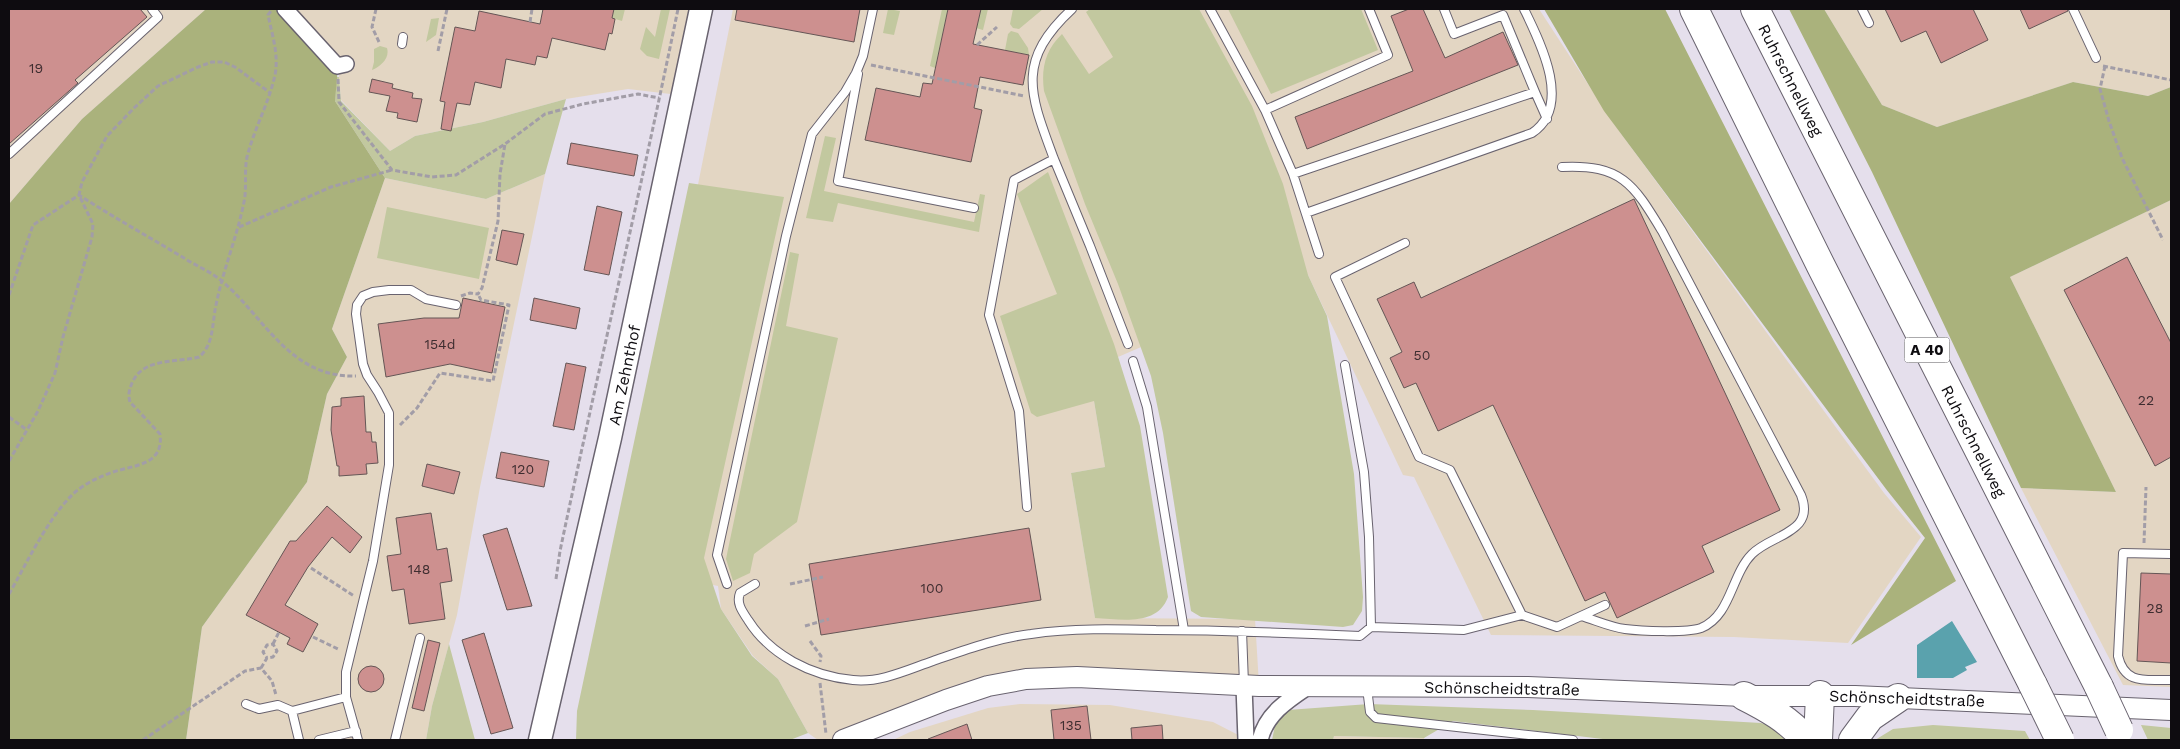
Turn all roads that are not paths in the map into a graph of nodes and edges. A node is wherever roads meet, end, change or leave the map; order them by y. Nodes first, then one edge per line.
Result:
1 (152, 9) edge
2 (286, 9) edge
3 (701, 9) edge
4 (873, 9) edge
5 (1072, 9) edge
6 (1210, 9) edge
7 (1369, 9) edge
8 (1444, 9) edge
9 (1524, 9) edge
10 (1694, 9) edge
11 (1755, 9) edge
12 (1862, 9) edge
13 (2073, 9) edge
14 (1869, 23) dead end
15 (2096, 58) road end
16 (861, 62) junction
17 (342, 65) road end
18 (1535, 92) junction
19 (1264, 110) junction
20 (1547, 119) junction
21 (9, 154) edge
22 (1054, 158) junction
23 (1562, 167) dead end
24 (1293, 174) junction
25 (974, 208) dead end
26 (1306, 213) junction
27 (1406, 243) dead end
28 (1319, 254) dead end
29 (456, 305) road end
30 (1128, 344) dead end
31 (1133, 361) dead end
32 (1345, 365) dead end
33 (1026, 506) dead end
34 (2171, 554) edge
35 (727, 584) dead end
36 (755, 584) dead end
37 (1605, 605) dead end
38 (1522, 615) junction
39 (1581, 616) junction
40 (1371, 627) junction
41 (1184, 630) junction
42 (1242, 631) junction
43 (420, 638) dead end
44 (2171, 680) edge
45 (1244, 686) junction
46 (1310, 686) junction
47 (1367, 686) junction
48 (1829, 695) junction
49 (346, 696) junction
50 (1744, 696) junction
51 (1898, 698) junction
52 (246, 704) dead end
53 (2171, 710) edge
54 (292, 711) junction
55 (356, 731) junction
56 (2121, 735) edge
57 (299, 740) edge
58 (319, 740) edge
59 (358, 740) edge
60 (395, 740) edge
61 (540, 740) edge
62 (843, 740) edge
63 (1246, 740) edge
64 (1260, 740) edge
65 (1573, 740) edge
66 (1806, 740) edge
67 (1818, 740) edge
68 (1838, 740) edge
69 (1853, 740) edge
70 (2060, 740) edge

1 - 21 lane
2 - 17 street
3 - 61 main road, Am Zehnthof
4 - 16 lane
5 - 22 lane
6 - 19 lane
7 - 19 lane
8 - 18 lane
9 - 20 lane
10 - 70 highway, bridge
11 - 56 highway, Ruhrschnellweg / A 40, bridge
12 - 14 lane
13 - 15 lane
16 - 25 lane
16 - 35 lane
18 - 20 lane
18 - 24 lane
19 - 24 lane
20 - 26 lane
22 - 30 lane
22 - 33 lane
23 - 39 lane
24 - 26 lane
26 - 28 lane
27 - 38 lane
29 - 49 lane
31 - 41 lane
32 - 40 lane
34 - 44 lane
36 - 41 lane
37 - 39 lane
38 - 39 lane
38 - 40 lane
40 - 42 lane
41 - 42 lane
42 - 45 lane
43 - 60 lane
45 - 46 street, Schönscheidtstraße
45 - 62 street, Schönscheidtstraße
45 - 63 street
46 - 47 street, Schönscheidtstraße
46 - 64 street
47 - 50 street, Schönscheidtstraße
47 - 65 lane
48 - 50 street, Schönscheidtstraße
48 - 51 street, Schönscheidtstraße
48 - 67 highway
48 - 68 highway
49 - 54 lane
49 - 55 lane
50 - 66 highway
51 - 53 street, Schönscheidtstraße
51 - 69 highway
52 - 54 lane
54 - 57 lane
55 - 58 lane
55 - 59 lane

